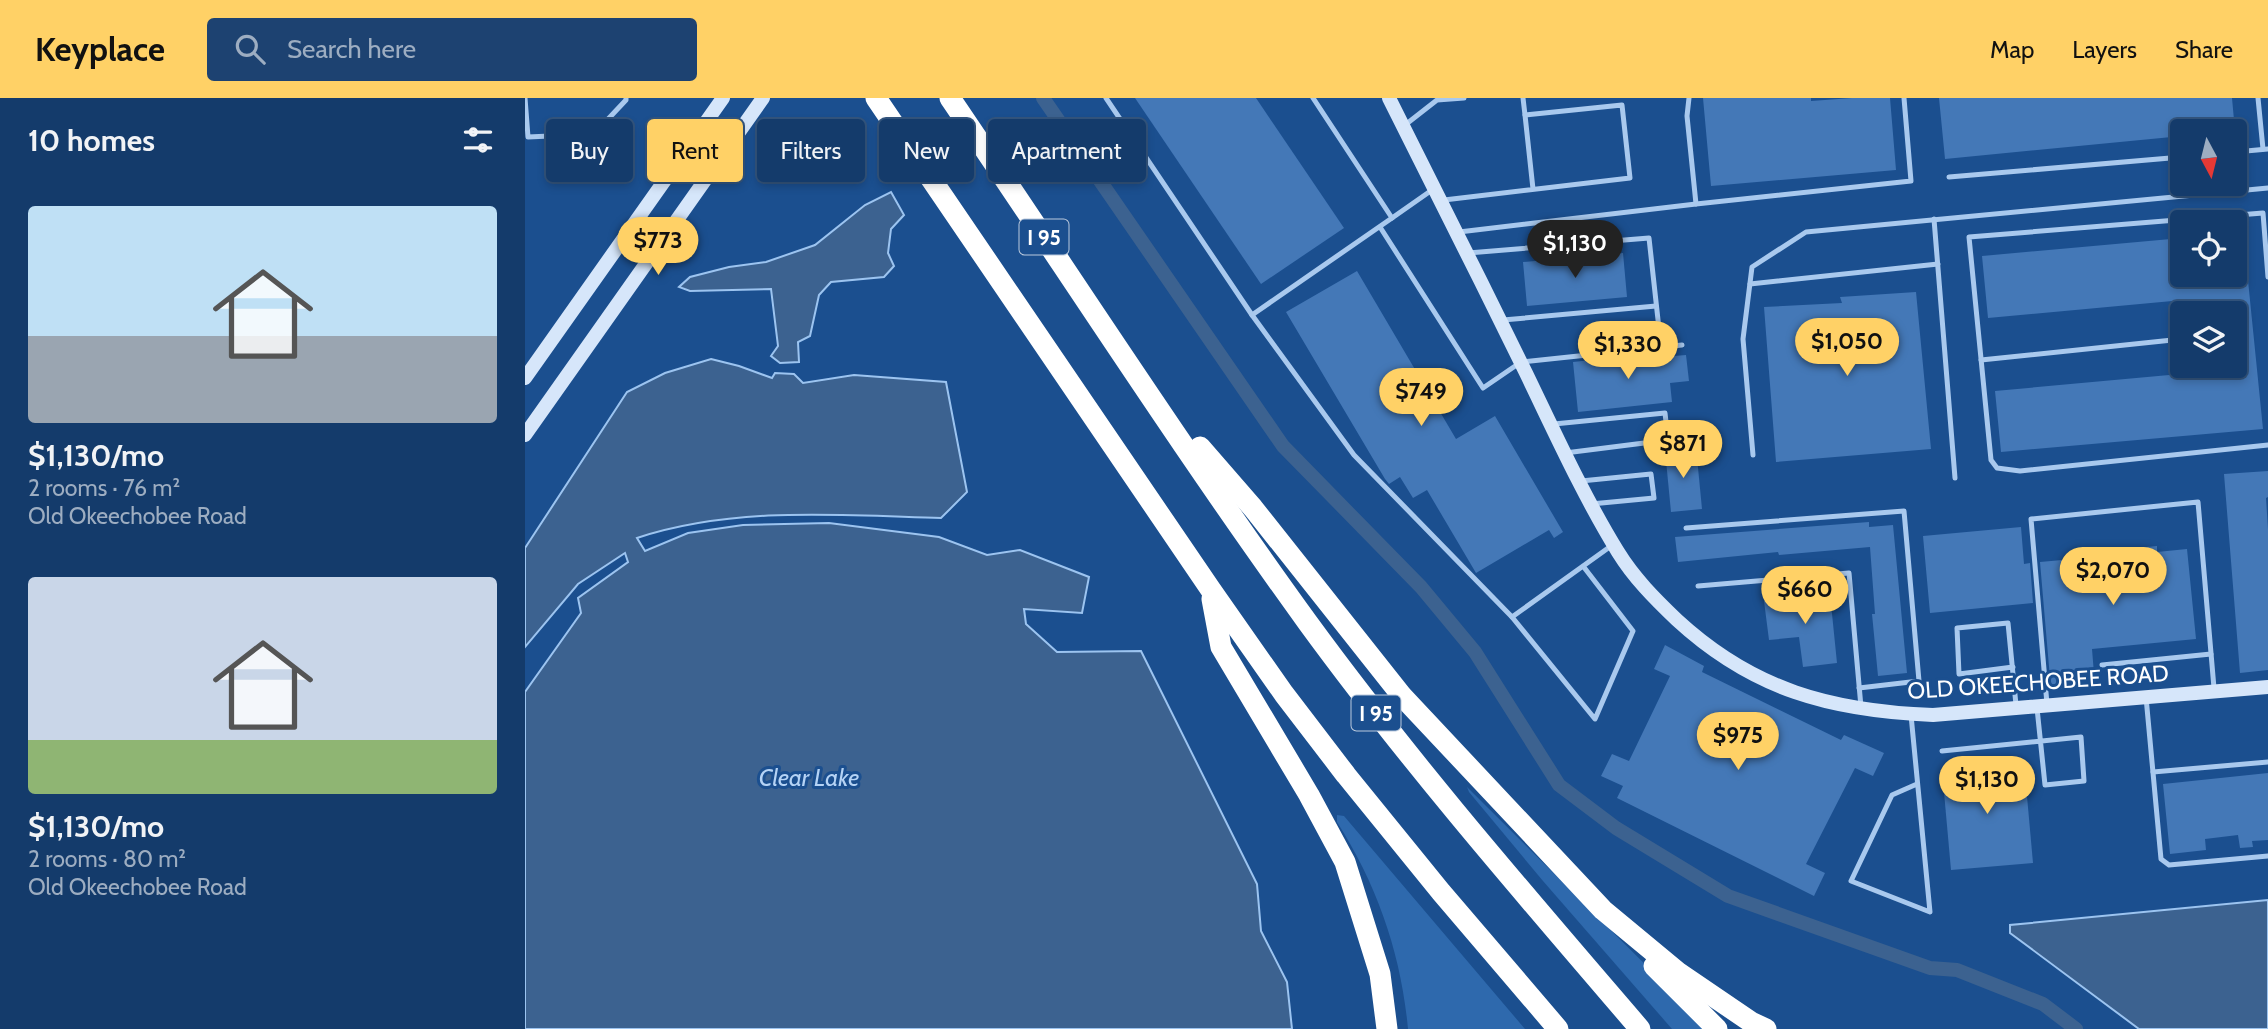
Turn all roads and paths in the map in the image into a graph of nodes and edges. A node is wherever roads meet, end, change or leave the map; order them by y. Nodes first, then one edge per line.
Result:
1 (525, 98) edge
2 (626, 98) edge
3 (723, 98) edge
4 (763, 98) edge
5 (876, 98) edge
6 (950, 98) edge
7 (1106, 98) edge
8 (1313, 98) edge
9 (1389, 98) edge
10 (1464, 98) edge
11 (1523, 98) edge
12 (1689, 98) edge
13 (1904, 98) edge
14 (2258, 98) edge
15 (1437, 99) edge
16 (1525, 115) junction
17 (1403, 126) junction
18 (2265, 149) edge
19 (2247, 151) edge
20 (2170, 158) edge
21 (1949, 177) dead end
22 (2268, 188) edge
23 (1533, 189) junction
24 (1438, 194) junction
25 (1696, 204) junction
26 (1392, 218) junction
27 (1934, 219) junction
28 (1380, 227) junction
29 (1457, 232) junction
30 (1467, 253) junction
31 (1938, 264) junction
32 (2268, 277) edge
33 (1750, 284) junction
34 (1656, 306) junction
35 (1252, 315) junction
36 (1500, 320) junction
37 (2170, 340) edge
38 (1682, 345) dead end
39 (1661, 347) junction
40 (1981, 360) junction
41 (1521, 362) junction
42 (1138, 377) junction
43 (525, 378) edge
44 (1551, 425) junction
45 (525, 435) edge
46 (2268, 445) edge
47 (1565, 453) junction
48 (1753, 455) dead end
49 (1955, 478) dead end
50 (1579, 481) junction
51 (1591, 504) junction
52 (1686, 528) dead end
53 (1613, 544) junction
54 (1583, 566) junction
55 (1698, 586) dead end
56 (1211, 590) junction
57 (1512, 617) junction
58 (2211, 654) junction
59 (2102, 665) dead end
60 (2013, 667) junction
61 (2268, 687) edge
62 (1859, 688) junction
63 (2215, 692) junction
64 (2146, 698) junction
65 (2042, 706) junction
66 (2017, 708) junction
67 (1861, 710) junction
68 (1911, 715) junction
69 (2041, 741) junction
70 (1942, 751) dead end
71 (2268, 762) edge
72 (2153, 772) junction
73 (1917, 784) junction
74 (2268, 856) edge
75 (1604, 909) junction
76 (1387, 1029) edge
77 (1558, 1029) edge
78 (1640, 1029) edge
79 (1717, 1029) edge
80 (1766, 1029) edge

1 - 2 lane
3 - 43 street
4 - 45 street
5 - 56 highway, I 95
6 - 42 highway, I 95
7 - 35 lane
8 - 26 lane
9 - 17 street, OLD OKEECHOBEE ROAD
10 - 15 lane
11 - 16 lane
12 - 25 lane
13 - 25 lane
14 - 18 lane
15 - 17 lane
16 - 23 lane
16 - 23 lane
17 - 24 street, OLD OKEECHOBEE ROAD
18 - 19 lane
20 - 21 lane
22 - 27 lane
23 - 24 lane
24 - 26 lane
24 - 29 street, OLD OKEECHOBEE ROAD
25 - 29 lane
26 - 28 lane
27 - 31 lane
27 - 33 lane
28 - 35 lane
28 - 41 lane
29 - 30 street, OLD OKEECHOBEE ROAD
30 - 34 lane
30 - 36 street, OLD OKEECHOBEE ROAD
31 - 33 lane
31 - 49 lane
32 - 40 lane
33 - 48 lane
34 - 36 lane
34 - 39 lane
35 - 57 lane
36 - 41 street, OLD OKEECHOBEE ROAD
37 - 40 lane
38 - 39 lane
39 - 41 lane
40 - 46 lane
41 - 44 street, OLD OKEECHOBEE ROAD
42 - 75 highway
42 - 78 highway, I 95
44 - 47 street, OLD OKEECHOBEE ROAD
44 - 47 lane
47 - 50 street, OLD OKEECHOBEE ROAD
50 - 51 street, OLD OKEECHOBEE ROAD
50 - 51 lane
51 - 53 street, OLD OKEECHOBEE ROAD
52 - 62 lane
53 - 54 lane
53 - 67 street, OLD OKEECHOBEE ROAD
54 - 57 lane
54 - 57 lane
55 - 62 lane
56 - 76 highway
56 - 77 highway, I 95
58 - 59 lane
58 - 63 lane
58 - 65 lane
60 - 60 lane
60 - 66 lane
61 - 63 street, OLD OKEECHOBEE ROAD
62 - 67 lane
63 - 64 street, OLD OKEECHOBEE ROAD
64 - 65 street, OLD OKEECHOBEE ROAD
64 - 72 lane
65 - 66 street, OLD OKEECHOBEE ROAD
65 - 69 lane
66 - 68 street, OLD OKEECHOBEE ROAD
67 - 68 street, OLD OKEECHOBEE ROAD
68 - 73 lane
69 - 69 lane
69 - 70 lane
71 - 72 lane
72 - 74 lane
73 - 73 lane
75 - 79 highway
75 - 80 highway

